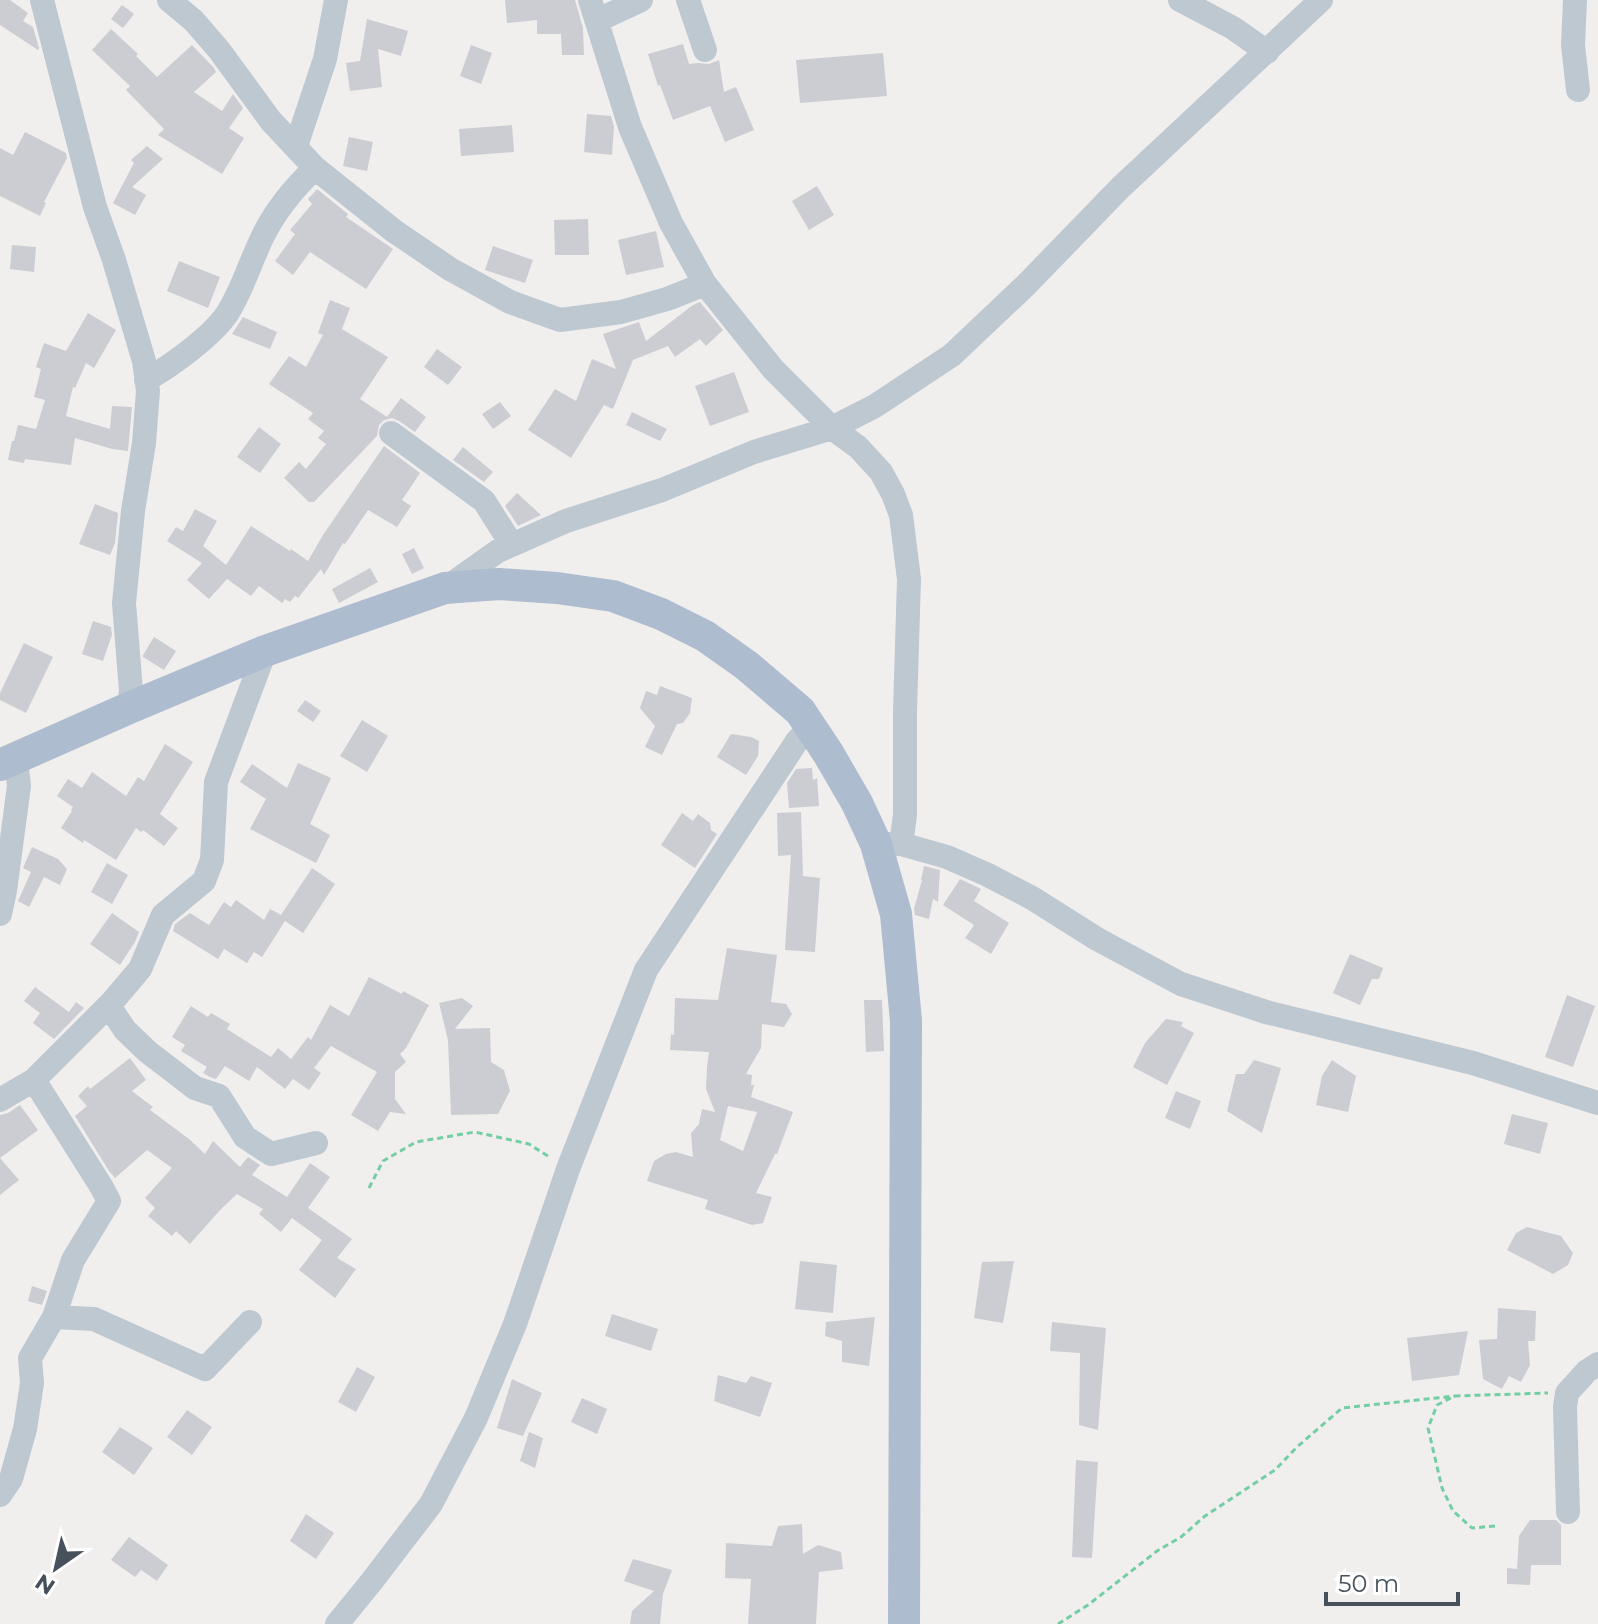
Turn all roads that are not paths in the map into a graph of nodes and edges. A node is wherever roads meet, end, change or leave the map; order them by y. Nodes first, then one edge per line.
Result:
1 (42, 0) edge
2 (169, 0) edge
3 (336, 0) edge
4 (641, 0) edge
5 (688, 0) edge
6 (1180, 0) edge
7 (1321, 0) edge
8 (1575, 0) edge
9 (594, 10) edge
10 (705, 50) dead end
11 (1267, 52) junction
12 (1578, 90) dead end
13 (296, 146) junction
14 (315, 168) junction
15 (705, 284) junction
16 (146, 380) junction
17 (832, 428) junction
18 (391, 433) dead end
19 (512, 545) junction
20 (445, 588) junction
21 (265, 651) junction
22 (129, 708) junction
23 (811, 727) junction
24 (8, 762) edge
25 (888, 844) junction
26 (0, 914) edge
27 (109, 1006) junction
28 (34, 1080) junction
29 (0, 1100) edge
30 (1598, 1103) edge
31 (316, 1143) dead end
32 (54, 1317) junction
33 (250, 1322) dead end
34 (1598, 1364) edge
35 (0, 1495) edge
36 (1568, 1512) dead end
37 (337, 1624) edge
38 (904, 1624) edge

1 - 16 street
2 - 13 street
3 - 13 street
4 - 9 street
5 - 10 street
6 - 11 street
7 - 11 street
8 - 12 street
9 - 15 street
11 - 17 street
13 - 14 street
14 - 15 street
14 - 16 street
15 - 17 street
16 - 22 street
17 - 19 street
17 - 25 street
18 - 19 street
19 - 20 street
20 - 21 main road
20 - 23 main road
21 - 22 main road
21 - 27 street
22 - 24 main road
23 - 25 main road
23 - 37 street
24 - 26 street
25 - 30 street
25 - 38 main road
27 - 28 street
27 - 31 street
28 - 29 street
28 - 32 street
32 - 33 street
32 - 35 street
34 - 36 street

